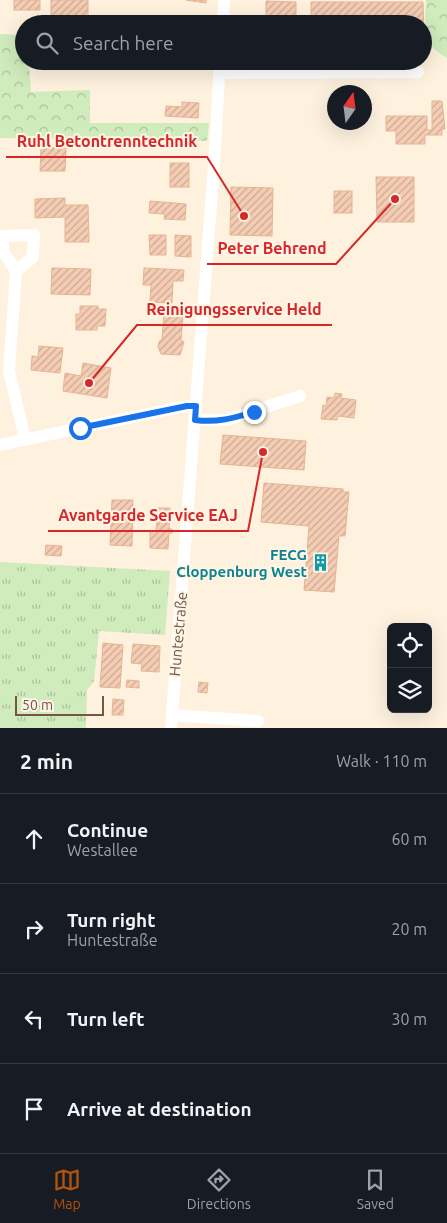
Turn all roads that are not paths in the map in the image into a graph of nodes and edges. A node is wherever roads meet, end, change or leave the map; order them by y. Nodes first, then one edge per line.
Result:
1 (224, 0) edge
2 (223, 15) edge
3 (220, 70) edge
4 (339, 70) edge
5 (418, 72) dead end
6 (16, 271) dead end
7 (300, 396) dead end
8 (196, 406) junction
9 (195, 420) junction
10 (26, 439) junction
11 (0, 445) edge
12 (172, 715) junction
13 (258, 721) dead end
14 (172, 728) edge

1 - 2 street
3 - 8 street, Huntestraße
4 - 5 street
6 - 10 street
7 - 9 street
8 - 9 street, Huntestraße
8 - 10 street
9 - 12 street, Huntestraße
10 - 11 street
12 - 13 street
12 - 14 street, Huntestraße

